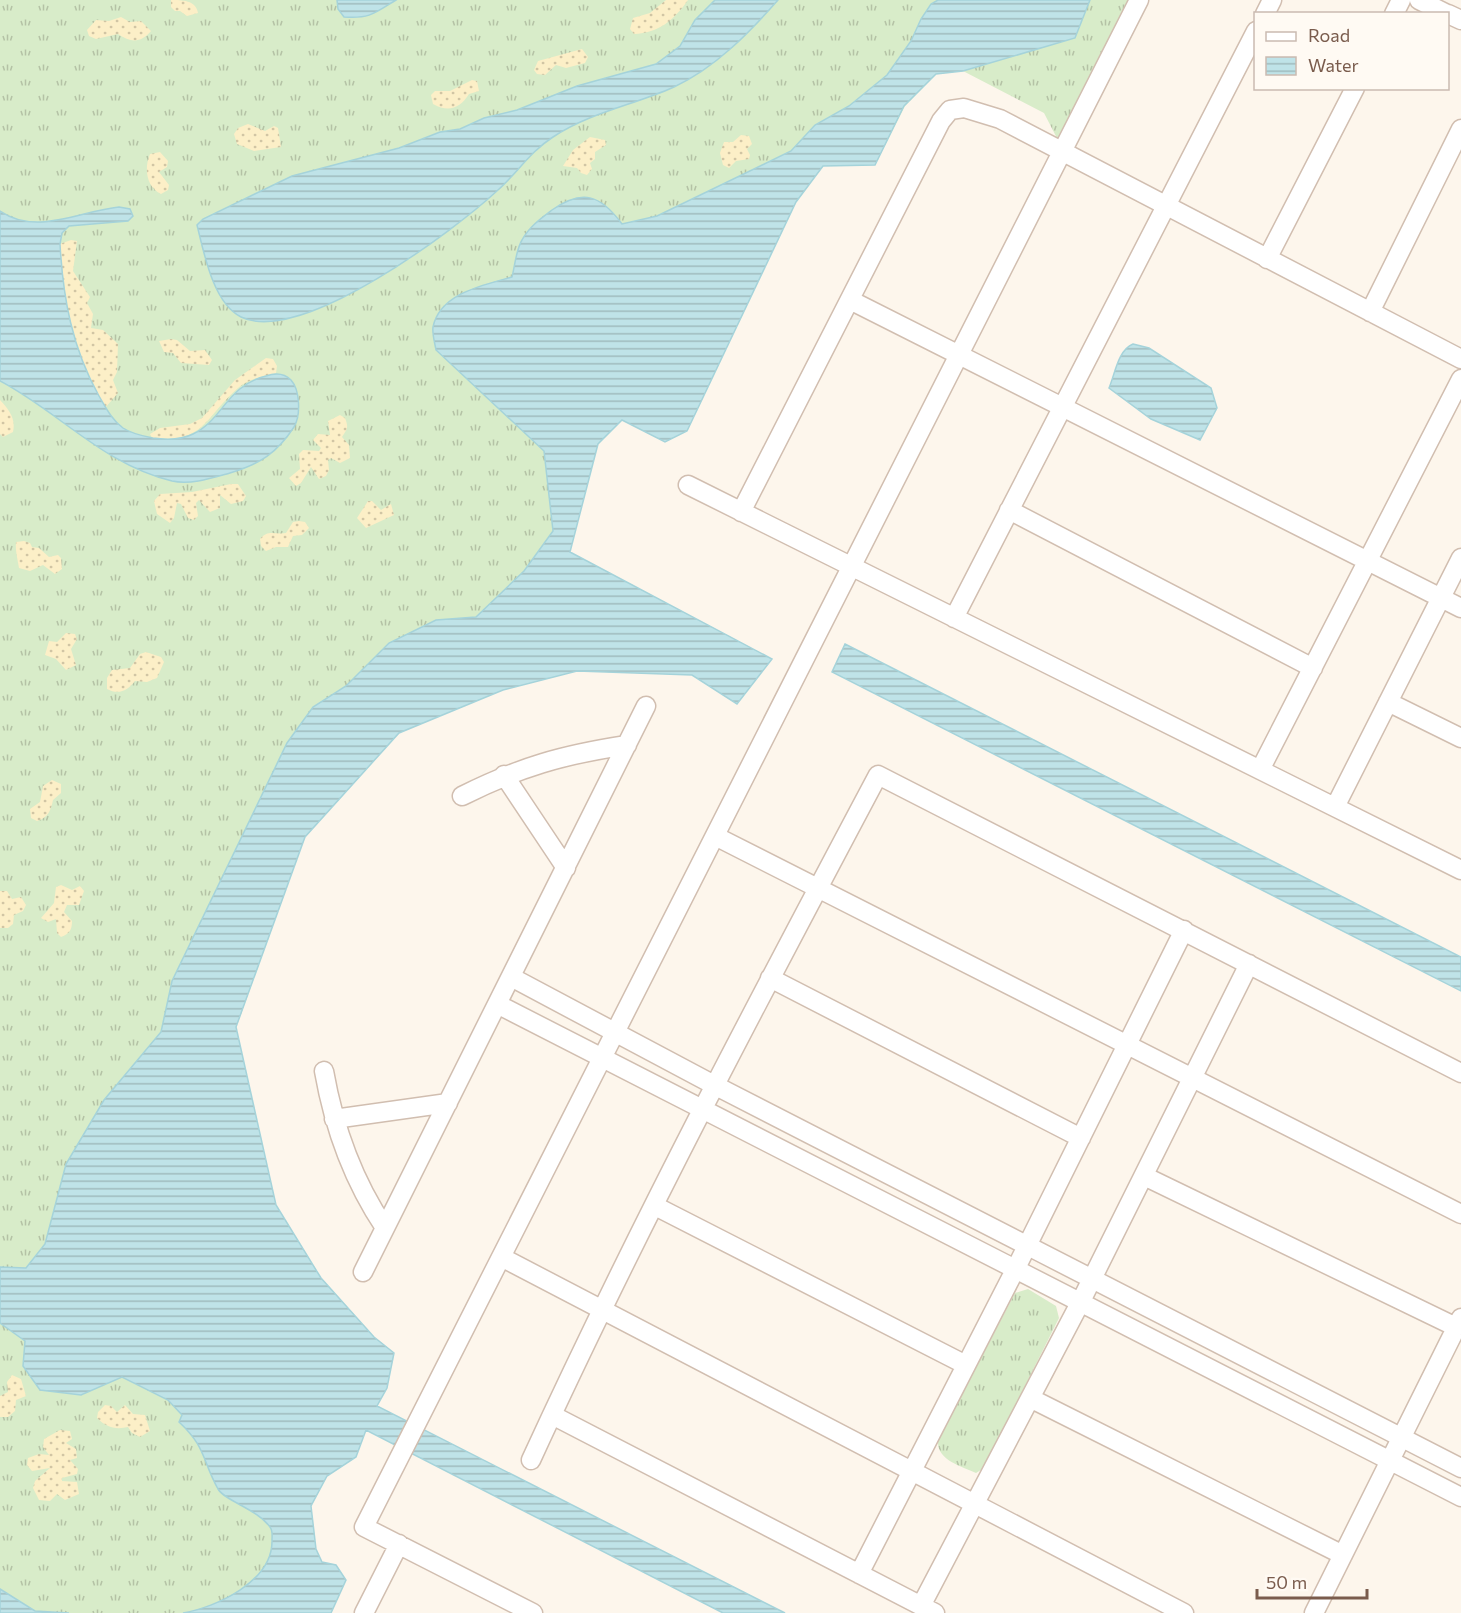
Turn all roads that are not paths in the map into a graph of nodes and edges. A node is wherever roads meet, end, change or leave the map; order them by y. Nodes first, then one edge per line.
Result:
1 (1139, 0) edge
2 (1419, 0) edge
3 (1443, 12) edge
4 (1254, 35) edge
5 (1354, 90) edge
6 (1461, 129) edge
7 (1062, 152) junction
8 (1166, 206) junction
9 (1267, 259) junction
10 (850, 300) junction
11 (1370, 312) junction
12 (959, 355) junction
13 (1461, 359) edge
14 (1461, 379) edge
15 (1062, 407) junction
16 (688, 484) dead end
17 (1009, 510) junction
18 (741, 512) junction
19 (1461, 558) edge
20 (1368, 561) junction
21 (851, 566) junction
22 (1441, 598) junction
23 (1461, 608) edge
24 (954, 618) junction
25 (1313, 668) junction
26 (1388, 702) junction
27 (646, 706) dead end
28 (1461, 738) edge
29 (627, 745) junction
30 (1260, 770) junction
31 (504, 775) junction
32 (462, 796) dead end
33 (1335, 807) junction
34 (715, 836) junction
35 (566, 868) junction
36 (1461, 870) edge
37 (817, 889) junction
38 (1184, 930) junction
39 (1249, 964) junction
40 (511, 977) junction
41 (770, 978) junction
42 (497, 1004) junction
43 (615, 1032) junction
44 (1127, 1045) junction
45 (601, 1060) junction
46 (324, 1071) dead end
47 (1461, 1073) edge
48 (1192, 1078) junction
49 (716, 1086) junction
50 (448, 1103) junction
51 (704, 1112) junction
52 (334, 1119) junction
53 (1081, 1138) junction
54 (1144, 1176) junction
55 (655, 1206) junction
56 (1461, 1214) edge
57 (386, 1228) junction
58 (1028, 1245) junction
59 (501, 1257) junction
60 (1015, 1270) junction
61 (363, 1272) dead end
62 (1093, 1279) junction
63 (1080, 1303) junction
64 (600, 1310) junction
65 (1459, 1323) edge
66 (966, 1365) junction
67 (1030, 1398) junction
68 (552, 1415) junction
69 (1401, 1437) junction
70 (531, 1460) dead end
71 (1389, 1461) junction
72 (1461, 1468) edge
73 (912, 1471) junction
74 (1461, 1497) edge
75 (974, 1504) junction
76 (399, 1544) junction
77 (1342, 1555) junction
78 (859, 1574) junction
79 (498, 1605) edge
80 (928, 1609) edge
81 (364, 1613) edge
82 (533, 1613) edge
83 (1184, 1613) edge
84 (1314, 1613) edge

1 - 7 street
2 - 3 street
4 - 8 street
5 - 9 street
6 - 11 street
7 - 8 street
7 - 10 street
7 - 12 street
8 - 9 street
8 - 15 street
9 - 11 street
10 - 12 street
10 - 18 street
11 - 13 street
12 - 15 street
12 - 21 street
14 - 20 street
15 - 17 street
15 - 20 street
16 - 18 street
17 - 24 street
17 - 25 street
18 - 21 street
19 - 22 street
20 - 22 street
20 - 25 street
21 - 24 street
21 - 34 street
22 - 23 street
22 - 26 street
24 - 30 street
25 - 30 street
26 - 28 street
26 - 33 street
27 - 29 street
29 - 31 street
29 - 35 street
30 - 33 street
31 - 32 street
31 - 35 street
33 - 36 street
34 - 37 street
34 - 43 street
35 - 40 street
37 - 38 street
37 - 41 street
37 - 44 street
38 - 39 street
38 - 44 street
39 - 47 street
39 - 48 street
40 - 42 street
40 - 43 street
41 - 49 street
41 - 53 street
42 - 45 street
42 - 50 street
43 - 45 street
43 - 49 street
44 - 48 street
44 - 53 street
45 - 51 street
45 - 59 street
46 - 52 street
48 - 54 street
48 - 56 street
49 - 51 street
49 - 58 street
50 - 52 street
50 - 57 street
51 - 55 street
51 - 60 street
52 - 57 street
53 - 58 street
54 - 62 street
54 - 65 street
55 - 64 street
55 - 66 street
57 - 61 street
58 - 60 street
58 - 62 street
59 - 64 street
59 - 76 street
60 - 63 street
60 - 66 street
62 - 63 street
62 - 69 street
63 - 67 street
63 - 71 street
64 - 68 street
64 - 73 street
65 - 69 street
66 - 73 street
67 - 75 street
67 - 77 street
68 - 70 street
68 - 78 street
69 - 71 street
69 - 72 street
71 - 74 street
71 - 77 street
73 - 75 street
73 - 78 street
75 - 80 street
75 - 83 street
76 - 79 street
76 - 81 street
77 - 84 street
78 - 80 street
79 - 82 street

